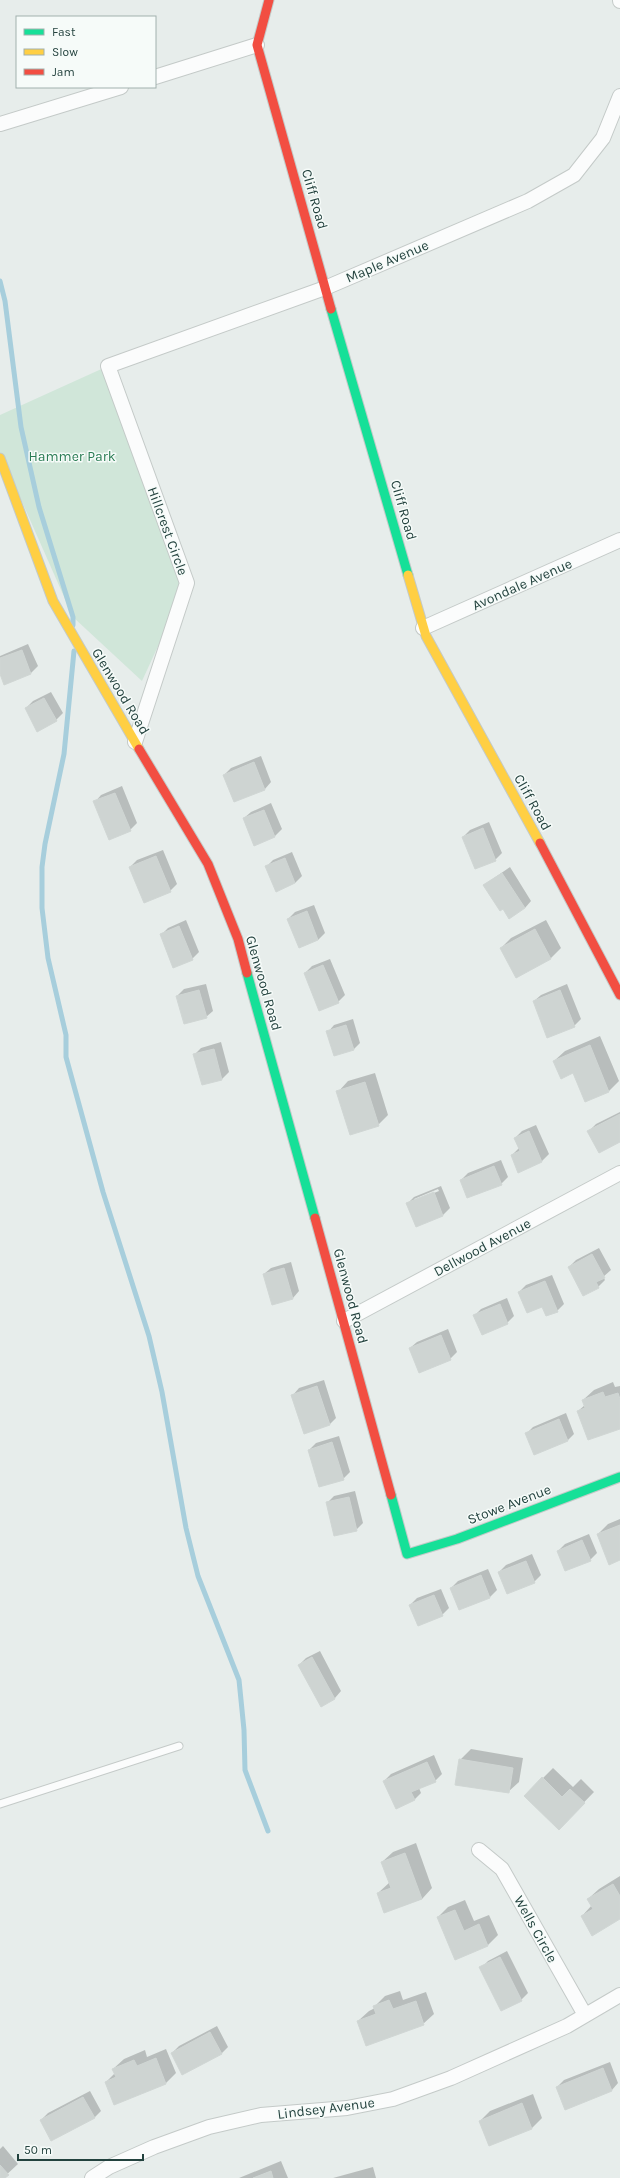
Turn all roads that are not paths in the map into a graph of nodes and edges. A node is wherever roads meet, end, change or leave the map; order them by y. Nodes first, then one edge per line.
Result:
1 (269, 0) edge
2 (257, 45) junction
3 (156, 77) edge
4 (118, 88) edge
5 (619, 100) edge
6 (0, 124) edge
7 (325, 288) junction
8 (108, 366) joint
9 (0, 458) edge
10 (620, 540) edge
11 (423, 628) junction
12 (135, 742) junction
13 (620, 995) edge
14 (620, 1173) edge
15 (344, 1321) junction
16 (620, 1477) edge
17 (408, 1554) joint
18 (179, 1746) dead end
19 (0, 1804) edge
20 (479, 1850) dead end
21 (620, 1995) edge
22 (585, 2015) junction
23 (92, 2178) edge

1 - 2 street
2 - 3 street
2 - 7 street, Cliff Road
4 - 6 street
5 - 7 street, Maple Avenue
7 - 8 street, Maple Avenue
7 - 11 street, Cliff Road
8 - 12 street, Hillcrest Circle
9 - 12 street, Glenwood Road
10 - 11 street, Avondale Avenue
11 - 13 street, Cliff Road
12 - 15 street, Glenwood Road
14 - 15 street, Dellwood Avenue
15 - 17 street, Glenwood Road
16 - 17 street, Stowe Avenue
18 - 19 lane
20 - 22 street, Wells Circle
21 - 22 street, Lindsey Avenue
22 - 23 street, Lindsey Avenue

